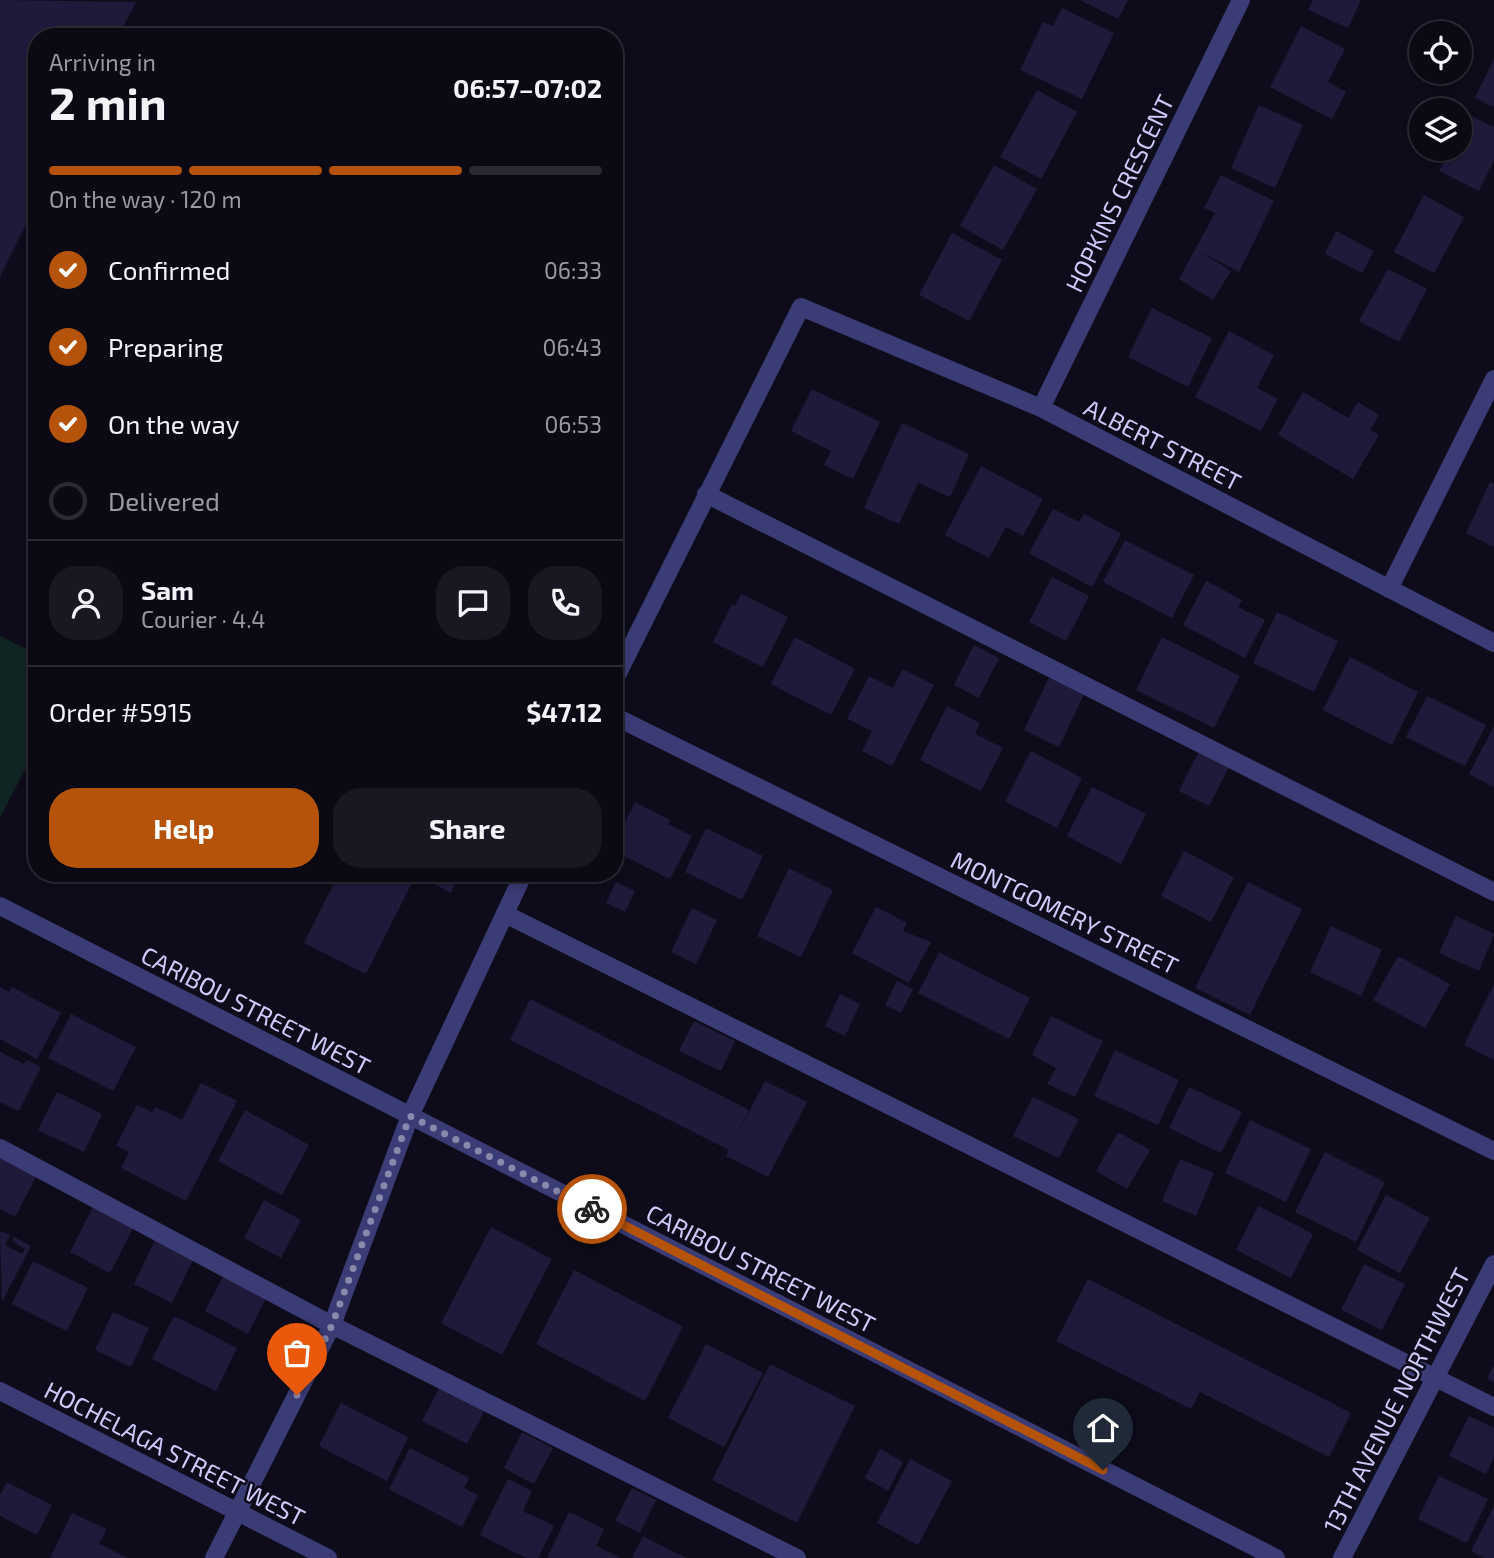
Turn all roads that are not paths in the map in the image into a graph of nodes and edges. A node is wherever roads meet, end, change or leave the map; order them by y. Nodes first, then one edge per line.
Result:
1 (1241, 0) edge
2 (1494, 379) edge
3 (1041, 408) junction
4 (706, 494) junction
5 (1389, 589) junction
6 (1494, 643) edge
7 (623, 663) edge
8 (623, 720) edge
9 (520, 882) edge
10 (1494, 892) edge
11 (0, 906) edge
12 (505, 914) junction
13 (410, 1116) junction
14 (0, 1148) edge
15 (1494, 1151) edge
16 (1494, 1264) edge
17 (332, 1325) junction
18 (1436, 1377) junction
19 (0, 1391) edge
20 (1494, 1407) edge
21 (239, 1512) junction
22 (215, 1558) edge
23 (328, 1558) edge
24 (797, 1558) edge
25 (1276, 1558) edge
26 (1342, 1558) edge

1 - 3 street, HOPKINS CRESCENT
2 - 5 street
3 - 4 street, ALBERT STREET
3 - 5 street, ALBERT STREET
4 - 7 street
4 - 10 street
5 - 6 street, ALBERT STREET
8 - 15 street, MONTGOMERY STREET
9 - 12 street
11 - 13 street, CARIBOU STREET WEST
12 - 13 street
12 - 18 street
13 - 17 street
13 - 25 street, CARIBOU STREET WEST
14 - 17 street
16 - 18 street, 13TH AVENUE NORTHWEST
17 - 21 street
17 - 24 street
18 - 20 street
18 - 26 street, 13TH AVENUE NORTHWEST
19 - 21 street, HOCHELAGA STREET WEST
21 - 22 street
21 - 23 street, HOCHELAGA STREET WEST

